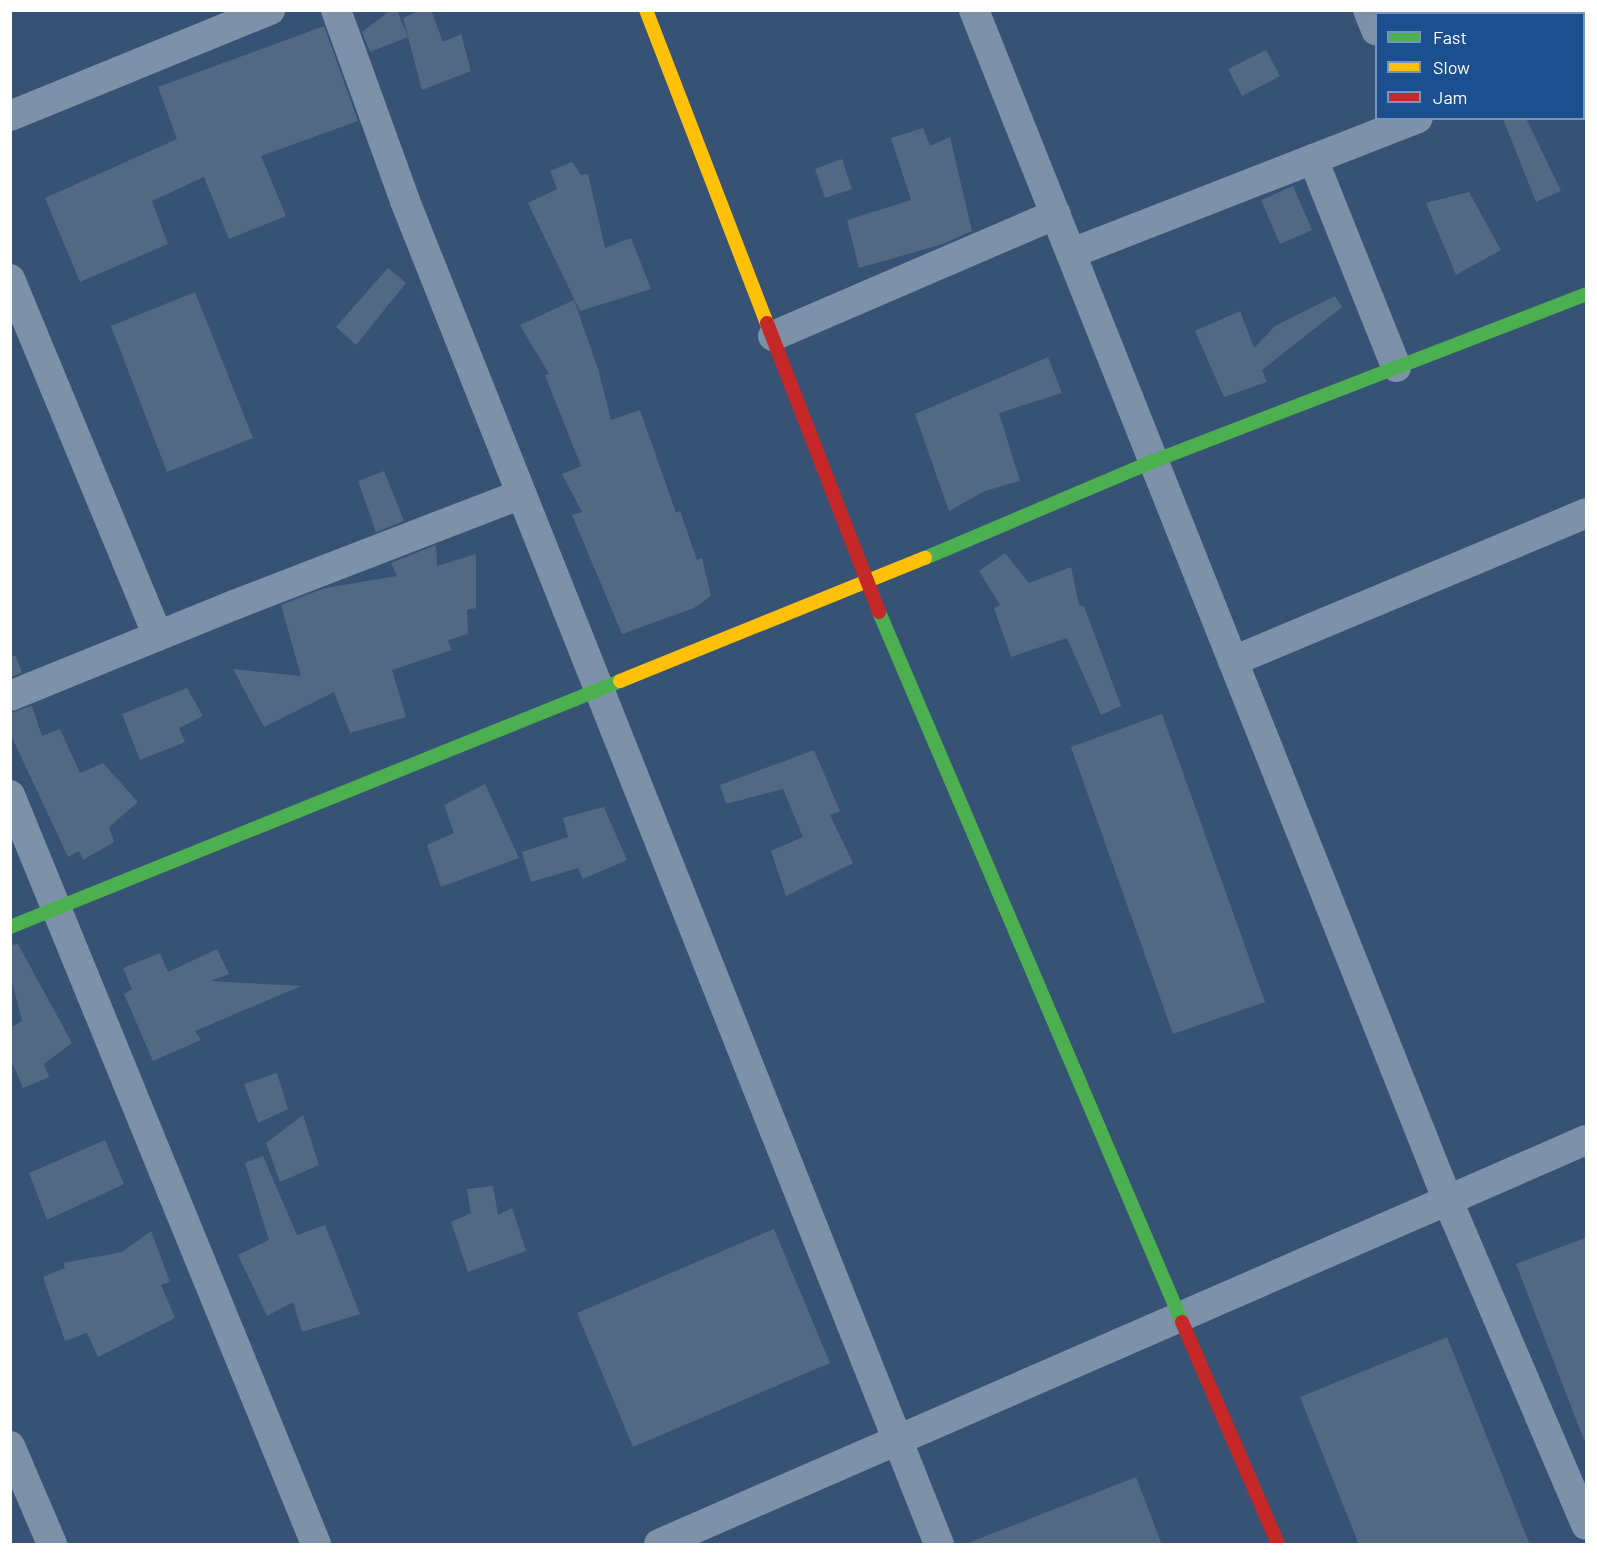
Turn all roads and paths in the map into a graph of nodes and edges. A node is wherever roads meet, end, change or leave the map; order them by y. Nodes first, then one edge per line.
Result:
1 (270, 10) edge
2 (336, 10) edge
3 (646, 10) edge
4 (974, 10) edge
5 (1368, 10) edge
6 (1584, 10) edge
7 (1587, 16) edge
8 (1375, 26) edge
9 (10, 116) edge
10 (1412, 120) edge
11 (1312, 159) junction
12 (1056, 214) junction
13 (1071, 253) junction
14 (10, 279) edge
15 (1587, 294) edge
16 (773, 336) junction
17 (1396, 367) junction
18 (1154, 461) junction
19 (521, 495) junction
20 (1587, 513) edge
21 (867, 582) junction
22 (158, 636) junction
23 (1233, 661) junction
24 (600, 689) junction
25 (10, 696) edge
26 (10, 795) edge
27 (56, 908) junction
28 (10, 927) edge
29 (1587, 1140) edge
30 (1448, 1201) junction
31 (1180, 1319) junction
32 (897, 1442) junction
33 (10, 1446) edge
34 (1587, 1525) edge
35 (52, 1545) edge
36 (316, 1545) edge
37 (659, 1545) edge
38 (939, 1545) edge
39 (1278, 1545) edge

1 - 9 street
2 - 19 street
3 - 16 street
4 - 12 street
5 - 8 street
6 - 7 street
10 - 11 street
11 - 13 street
11 - 17 street
12 - 13 street
12 - 16 street
13 - 18 street
14 - 22 street
15 - 17 street
16 - 21 street
17 - 18 street
18 - 21 street
18 - 23 street
19 - 22 street
19 - 24 street
20 - 23 street
21 - 24 street
21 - 31 street
22 - 25 street
23 - 30 street
24 - 27 street
24 - 32 street
26 - 27 street
27 - 28 street
27 - 36 street
29 - 30 street
30 - 31 street
30 - 34 street
31 - 32 street
31 - 39 street
32 - 37 street
32 - 38 street
33 - 35 street

